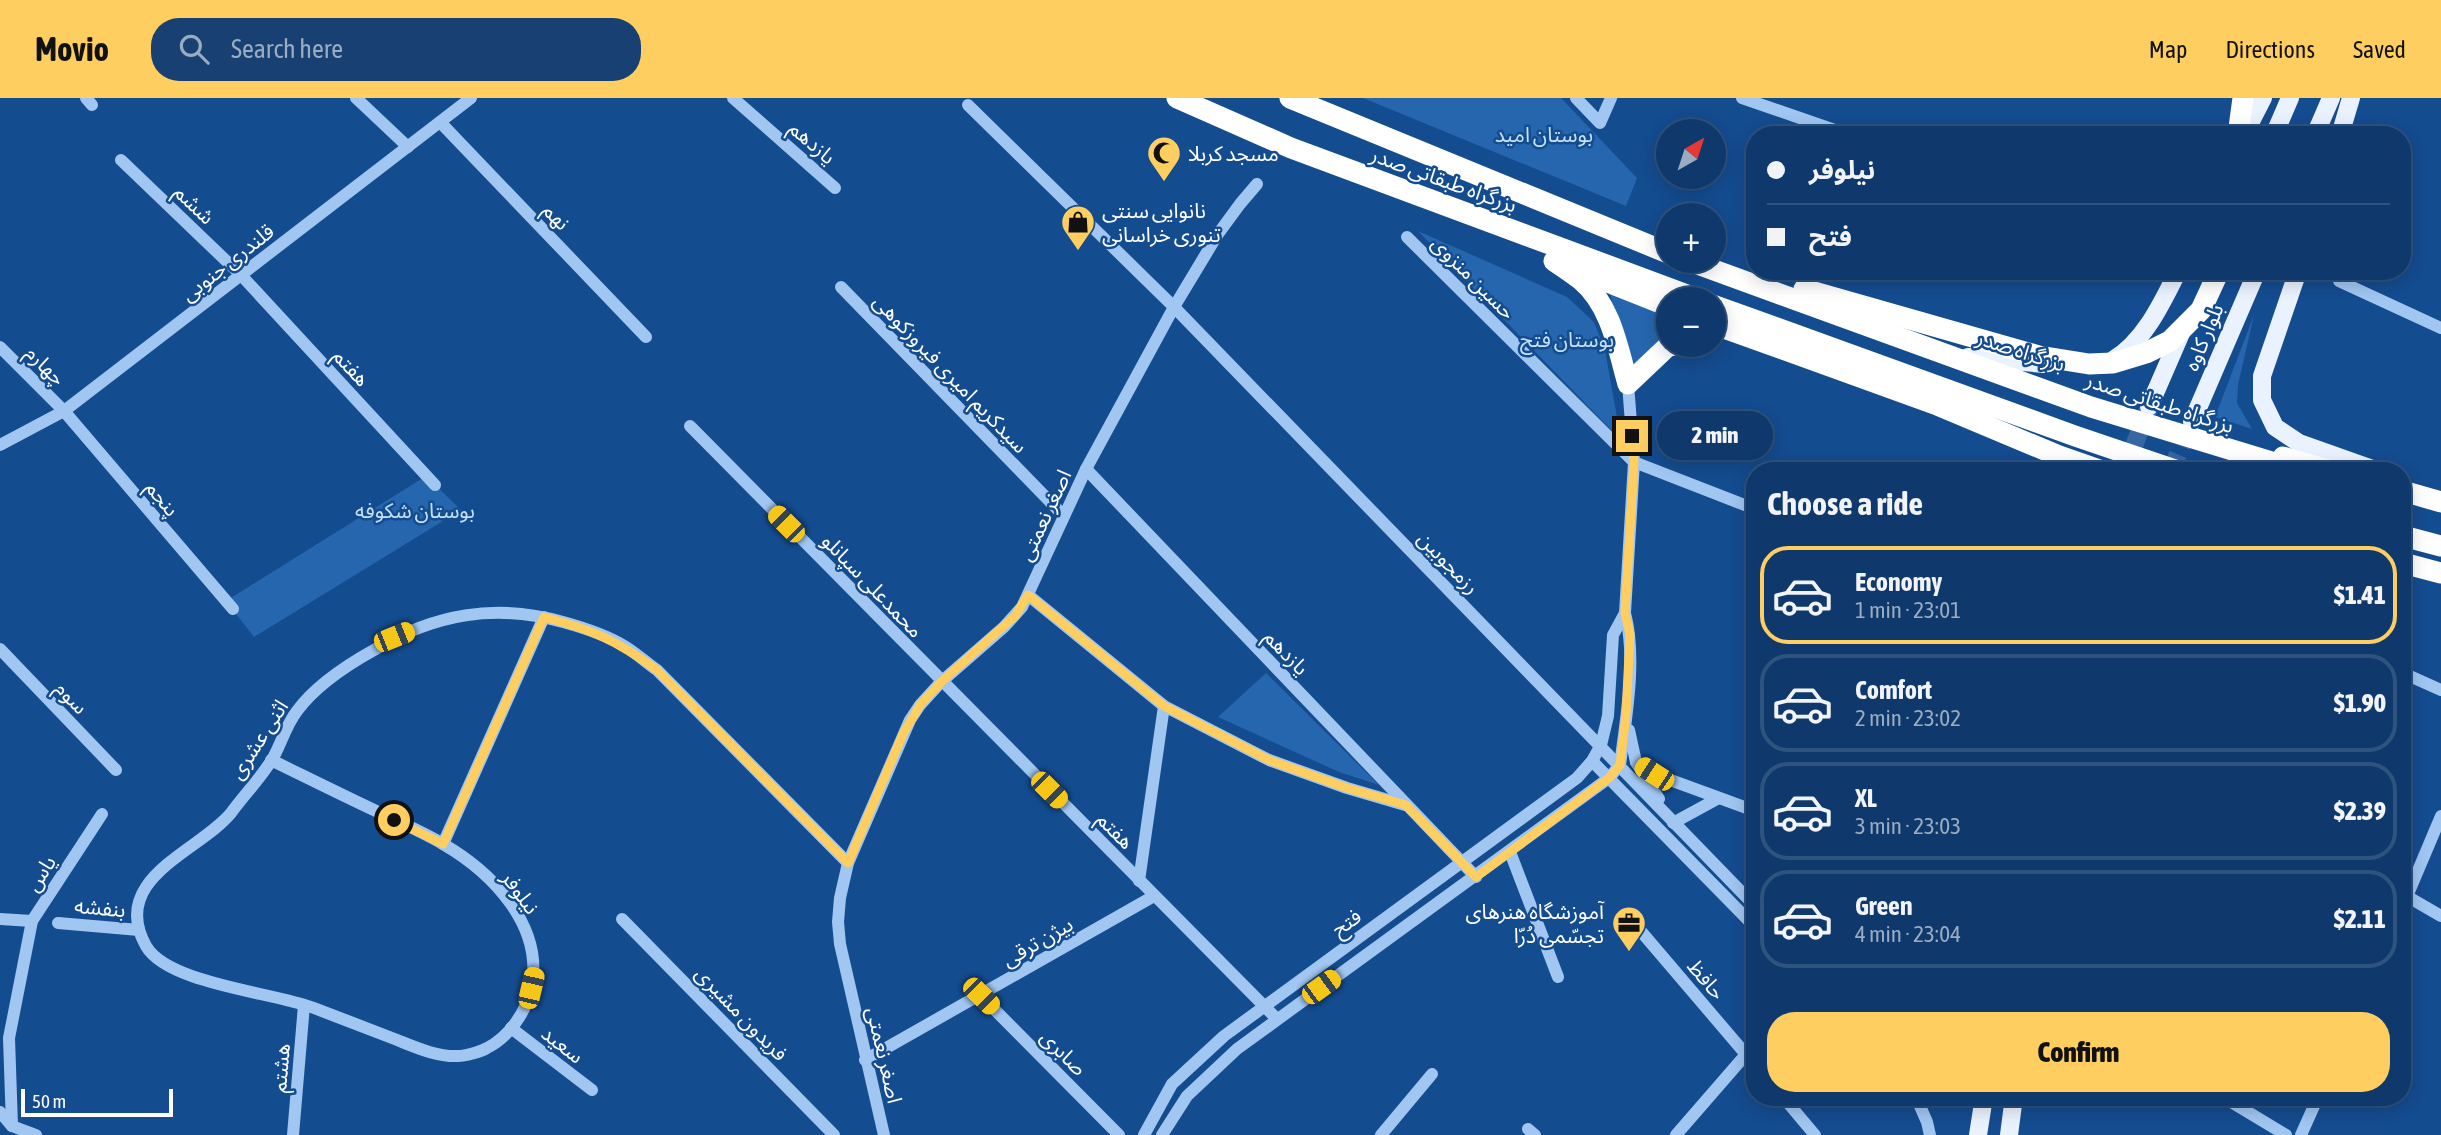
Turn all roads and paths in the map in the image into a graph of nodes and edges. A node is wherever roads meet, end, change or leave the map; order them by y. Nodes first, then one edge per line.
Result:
1 (356, 98) edge
2 (471, 98) edge
3 (733, 98) edge
4 (1166, 98) edge
5 (1177, 98) edge
6 (1290, 98) edge
7 (1306, 98) edge
8 (1576, 98) edge
9 (1611, 98) edge
10 (1742, 98) edge
11 (2243, 98) edge
12 (2263, 98) edge
13 (2290, 98) edge
14 (2331, 98) edge
15 (2351, 98) edge
16 (968, 105) dead end
17 (440, 122) junction
18 (1823, 126) edge
19 (2241, 126) edge
20 (2246, 126) edge
21 (2278, 126) edge
22 (2319, 126) edge
23 (2343, 126) edge
24 (408, 147) junction
25 (121, 160) dead end
26 (1257, 184) dead end
27 (835, 188) dead end
28 (1407, 237) dead end
29 (1656, 246) edge
30 (1656, 246) edge
31 (1554, 261) junction
32 (1726, 268) edge
33 (1726, 270) edge
34 (1722, 273) edge
35 (1746, 274) edge
36 (241, 275) junction
37 (1746, 278) edge
38 (1753, 280) edge
39 (1769, 280) edge
40 (2174, 280) edge
41 (2207, 280) edge
42 (2215, 280) edge
43 (2253, 280) edge
44 (2295, 280) edge
45 (2339, 281) dead end
46 (841, 287) dead end
47 (1665, 287) edge
48 (1656, 301) edge
49 (1174, 307) junction
50 (1726, 310) edge
51 (2441, 328) edge
52 (1726, 331) edge
53 (646, 337) dead end
54 (0, 347) edge
55 (1959, 356) junction
56 (1656, 357) edge
57 (1628, 384) junction
58 (2149, 407) tunnel mouth
59 (64, 411) junction
60 (2192, 422) tunnel mouth
61 (690, 426) dead end
62 (0, 445) edge
63 (1634, 461) junction
64 (2076, 462) edge
65 (2152, 462) edge
66 (2271, 462) edge
67 (2301, 462) edge
68 (2353, 462) edge
69 (1086, 469) junction
70 (2411, 483) edge
71 (435, 485) dead end
72 (2411, 493) edge
73 (2441, 493) edge
74 (2411, 501) edge
75 (2441, 502) edge
76 (1746, 505) edge
77 (2441, 510) edge
78 (1064, 516) junction
79 (2411, 538) edge
80 (2441, 546) edge
81 (2411, 566) edge
82 (2436, 572) edge
83 (1028, 595) junction
84 (233, 609) dead end
85 (1625, 613) junction
86 (544, 617) junction
87 (0, 649) edge
88 (2411, 677) edge
89 (941, 682) junction
90 (2441, 690) edge
91 (1164, 706) junction
92 (1626, 715) junction
93 (1601, 745) junction
94 (271, 761) junction
95 (1592, 761) junction
96 (1636, 762) junction
97 (1620, 765) junction
98 (116, 771) dead end
99 (1609, 778) junction
100 (1717, 799) junction
101 (1406, 805) junction
102 (1746, 808) edge
103 (102, 814) dead end
104 (2441, 816) edge
105 (1673, 823) junction
106 (443, 844) junction
107 (1510, 852) junction
108 (1461, 862) junction
109 (848, 863) junction
110 (1476, 877) junction
111 (1139, 881) junction
112 (2411, 883) edge
113 (1154, 896) junction
114 (1746, 897) edge
115 (2411, 902) edge
116 (2441, 916) edge
117 (1746, 918) edge
118 (0, 919) edge
119 (622, 919) dead end
120 (32, 921) junction
121 (58, 923) dead end
122 (1639, 929) dead end
123 (139, 930) junction
124 (1558, 977) dead end
125 (981, 996) junction
126 (304, 1005) junction
127 (1264, 1006) junction
128 (1277, 1019) junction
129 (511, 1028) junction
130 (5, 1037) edge
131 (1746, 1054) joint
132 (865, 1060) junction
133 (1432, 1074) dead end
134 (592, 1090) dead end
135 (1791, 1106) edge
136 (1920, 1106) edge
137 (1983, 1106) edge
138 (2013, 1106) edge
139 (2238, 1106) edge
140 (2314, 1106) edge
141 (0, 1112) edge
142 (8, 1130) edge
143 (36, 1135) edge
144 (293, 1135) edge
145 (834, 1135) edge
146 (884, 1135) edge
147 (1119, 1135) edge
148 (1144, 1135) edge
149 (1162, 1135) edge
150 (1381, 1135) edge
151 (1676, 1135) edge
152 (1815, 1135) edge
153 (1930, 1135) edge
154 (1978, 1135) edge
155 (2009, 1135) edge
156 (2286, 1135) edge
157 (2301, 1135) edge

1 - 24 street
2 - 17 street, قلندری جنوبی
3 - 27 street, یازدهم
4 - 31 highway
5 - 47 highway, بزرگراه طبقاتی صدر
6 - 29 highway, بزرگراه طبقاتی صدر
7 - 30 highway
8 - 9 street
10 - 18 street
11 - 19 highway
12 - 20 main road
13 - 21 main road
14 - 22 main road
15 - 23 main road
16 - 49 street, رزمجوبین
17 - 24 street, قلندری جنوبی
17 - 53 street, نهم
24 - 36 street, قلندری جنوبی
25 - 36 street, ششم
26 - 49 street, اصغر نعمتی
28 - 63 street, حسین منزوی
31 - 48 highway
31 - 57 highway
32 - 35 highway, bridge
33 - 37 highway, بزرگراه صدر
34 - 66 highway, بزرگراه طبقاتی صدر, bridge
36 - 59 street, قلندری جنوبی
36 - 71 street, هفتم
38 - 55 highway, بزرگراه صدر
39 - 42 highway, bridge
40 - 55 main road
41 - 58 main road, بلوار کاوه
43 - 60 main road, بلوار کاوه
44 - 68 main road
45 - 51 street
46 - 78 street, سیدکریم امیری فیروزکوهی
49 - 69 street, اصغر نعمتی
49 - 93 street, رزمجوبین
50 - 65 highway, bridge
52 - 64 highway
54 - 59 street, چهارم
55 - 67 highway, بزرگراه صدر
56 - 57 highway
57 - 63 street
59 - 62 street, قلندری جنوبی
59 - 84 street, پنجم
61 - 89 street, محمدعلی سپانلو
63 - 76 street
63 - 85 street
69 - 78 street, اصغر نعمتی
69 - 101 street, یازدهم
70 - 73 main road
72 - 75 highway
74 - 77 highway
78 - 83 street, اصغر نعمتی
79 - 80 highway
81 - 82 highway
83 - 89 street, اصغر نعمتی
83 - 91 street
85 - 92 street
85 - 93 street
86 - 94 street, اثنی عشری
86 - 106 street
86 - 109 street, اثنی عشری
87 - 98 street, سوم
88 - 90 street
89 - 109 street, اصغر نعمتی
89 - 111 street, هفتم
91 - 101 street
91 - 111 street
92 - 96 street
92 - 97 street
93 - 95 street, فتح
93 - 97 street, رزمجوبین
94 - 106 street, نیلوفر
94 - 123 street, اثنی عشری
95 - 99 street
95 - 108 street, فتح
96 - 100 street
96 - 105 street
97 - 99 street, فتح
97 - 105 street
99 - 107 street, فتح
99 - 117 street
100 - 102 street
100 - 105 street
101 - 108 street, یازدهم
103 - 120 street, یاس
104 - 112 street
105 - 114 street
106 - 129 street, نیلوفر
107 - 110 street, فتح
107 - 124 street
108 - 110 street, یازدهم
108 - 127 street, فتح
109 - 132 street, اصغر نعمتی
110 - 128 street, فتح
111 - 113 street, هفتم
113 - 125 street, بیژن ترقی
113 - 127 street, هفتم
115 - 116 street
118 - 120 street
119 - 145 street, فریدون مشیری
120 - 130 street, یاس
121 - 123 street, بنفشه
122 - 131 street, حافظ
123 - 126 street
125 - 132 street, بیژن ترقی
125 - 147 street, صابری
126 - 129 street, نیلوفر
126 - 144 street, هشتم
127 - 128 street, هفتم
127 - 148 street, فتح
128 - 149 street, فتح
129 - 134 street, سعید
130 - 142 street, یاس
131 - 151 street
132 - 146 street, اصغر نعمتی
133 - 150 street
135 - 152 street
136 - 153 street
137 - 154 main road
138 - 155 main road
139 - 156 street
140 - 157 street
141 - 142 street
142 - 143 street

